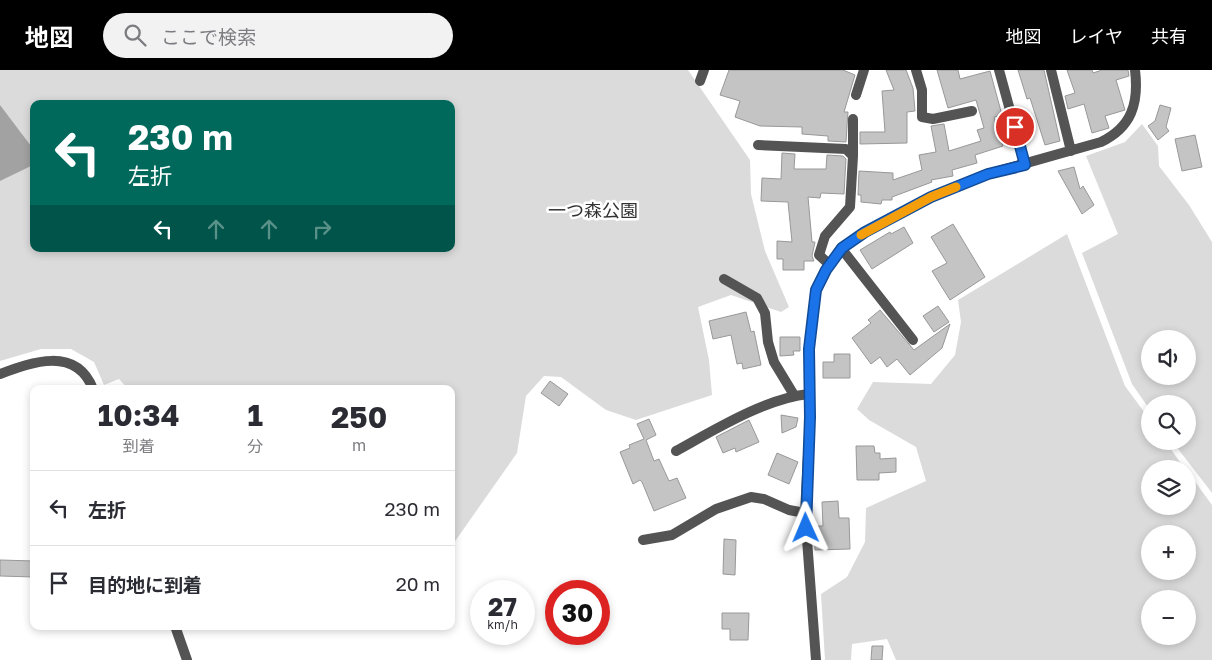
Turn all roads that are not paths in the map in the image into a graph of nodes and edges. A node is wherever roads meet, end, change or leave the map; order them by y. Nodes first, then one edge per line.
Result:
1 (704, 70) edge
2 (864, 70) edge
3 (916, 70) edge
4 (999, 70) edge
5 (1051, 70) edge
6 (1135, 70) edge
7 (700, 81) dead end
8 (856, 94) dead end
9 (972, 111) dead end
10 (853, 119) dead end
11 (758, 145) dead end
12 (1071, 151) junction
13 (853, 156) junction
14 (1025, 165) junction
15 (842, 248) junction
16 (830, 265) junction
17 (724, 279) dead end
18 (913, 340) dead end
19 (0, 374) edge
20 (90, 385) edge
21 (809, 394) junction
22 (794, 395) junction
23 (676, 451) dead end
24 (805, 513) junction
25 (643, 540) dead end
26 (176, 630) edge
27 (187, 660) edge
28 (816, 660) edge

1 - 7 street
2 - 8 street
3 - 9 street
4 - 14 street
5 - 12 street
6 - 12 street
10 - 13 street
11 - 13 street
12 - 14 street
13 - 16 street
14 - 15 street
15 - 16 street
15 - 18 street
16 - 21 street
17 - 22 street
19 - 20 street
21 - 22 street
21 - 24 street
22 - 23 street
24 - 25 street
24 - 28 street
26 - 27 street

